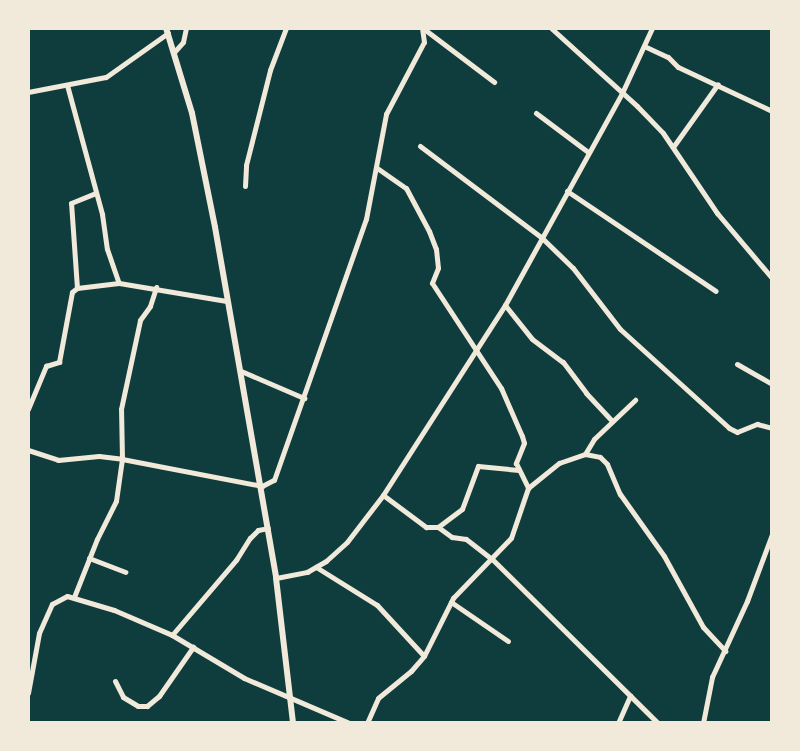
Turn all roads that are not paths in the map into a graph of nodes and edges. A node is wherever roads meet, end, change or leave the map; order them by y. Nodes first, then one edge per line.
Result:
1 (186, 28) edge
2 (286, 28) edge
3 (422, 28) edge
4 (551, 28) edge
5 (652, 28) edge
6 (167, 30) edge
7 (644, 46) junction
8 (175, 51) junction
9 (494, 82) dead end
10 (718, 84) junction
11 (67, 85) junction
12 (28, 92) edge
13 (622, 93) junction
14 (772, 111) edge
15 (536, 113) dead end
16 (420, 146) dead end
17 (673, 147) junction
18 (588, 152) junction
19 (377, 167) junction
20 (245, 186) dead end
21 (567, 191) junction
22 (96, 193) junction
23 (542, 238) junction
24 (772, 278) edge
25 (119, 282) junction
26 (156, 287) junction
27 (77, 288) junction
28 (716, 291) dead end
29 (227, 301) junction
30 (505, 305) junction
31 (478, 349) junction
32 (737, 364) dead end
33 (241, 371) junction
34 (772, 384) edge
35 (304, 398) junction
36 (635, 400) dead end
37 (28, 409) edge
38 (612, 421) junction
39 (772, 428) edge
40 (28, 450) edge
41 (585, 454) junction
42 (122, 459) junction
43 (519, 470) junction
44 (262, 486) junction
45 (528, 488) junction
46 (383, 495) junction
47 (438, 527) junction
48 (268, 528) junction
49 (772, 534) edge
50 (89, 558) junction
51 (492, 559) junction
52 (316, 568) junction
53 (125, 572) dead end
54 (276, 578) junction
55 (74, 597) junction
56 (451, 603) junction
57 (172, 635) junction
58 (508, 641) dead end
59 (193, 647) junction
60 (724, 651) junction
61 (424, 656) junction
62 (115, 681) dead end
63 (28, 693) edge
64 (630, 696) junction
65 (288, 698) junction
66 (293, 723) edge
67 (348, 723) edge
68 (367, 723) edge
69 (618, 723) edge
70 (658, 723) edge
71 (703, 723) edge

1 - 8 street
2 - 20 street
3 - 9 street
3 - 19 street
4 - 13 street
5 - 7 street
6 - 8 street
6 - 11 street
7 - 10 street
7 - 13 street
8 - 29 street
10 - 14 street
10 - 17 street
11 - 12 street
11 - 22 street
13 - 17 street
13 - 18 street
15 - 18 street
16 - 23 street
17 - 24 street
18 - 21 street
19 - 31 street
19 - 35 street
21 - 23 street
21 - 28 street
22 - 25 street
22 - 27 street
23 - 30 street
23 - 39 street
25 - 26 street
25 - 27 street
26 - 29 street
26 - 42 street
27 - 37 street
29 - 33 street
30 - 31 street
30 - 38 street
31 - 43 street
31 - 46 street
32 - 34 street
33 - 35 street
33 - 44 street
35 - 44 street
36 - 38 street
38 - 41 street
40 - 42 street
41 - 45 street
41 - 60 street
42 - 44 street
42 - 50 street
43 - 45 street
43 - 47 street
44 - 48 street
45 - 51 street
46 - 47 street
46 - 52 street
47 - 51 street
48 - 54 street
48 - 57 street
49 - 60 street
50 - 53 street
50 - 55 street
51 - 56 street
51 - 64 street
52 - 54 street
52 - 61 street
54 - 65 street
55 - 57 street
55 - 63 street
56 - 58 street
56 - 61 street
57 - 59 street
59 - 62 street
59 - 65 street
60 - 71 street
61 - 68 street
64 - 69 street
64 - 70 street
65 - 66 street
65 - 67 street

